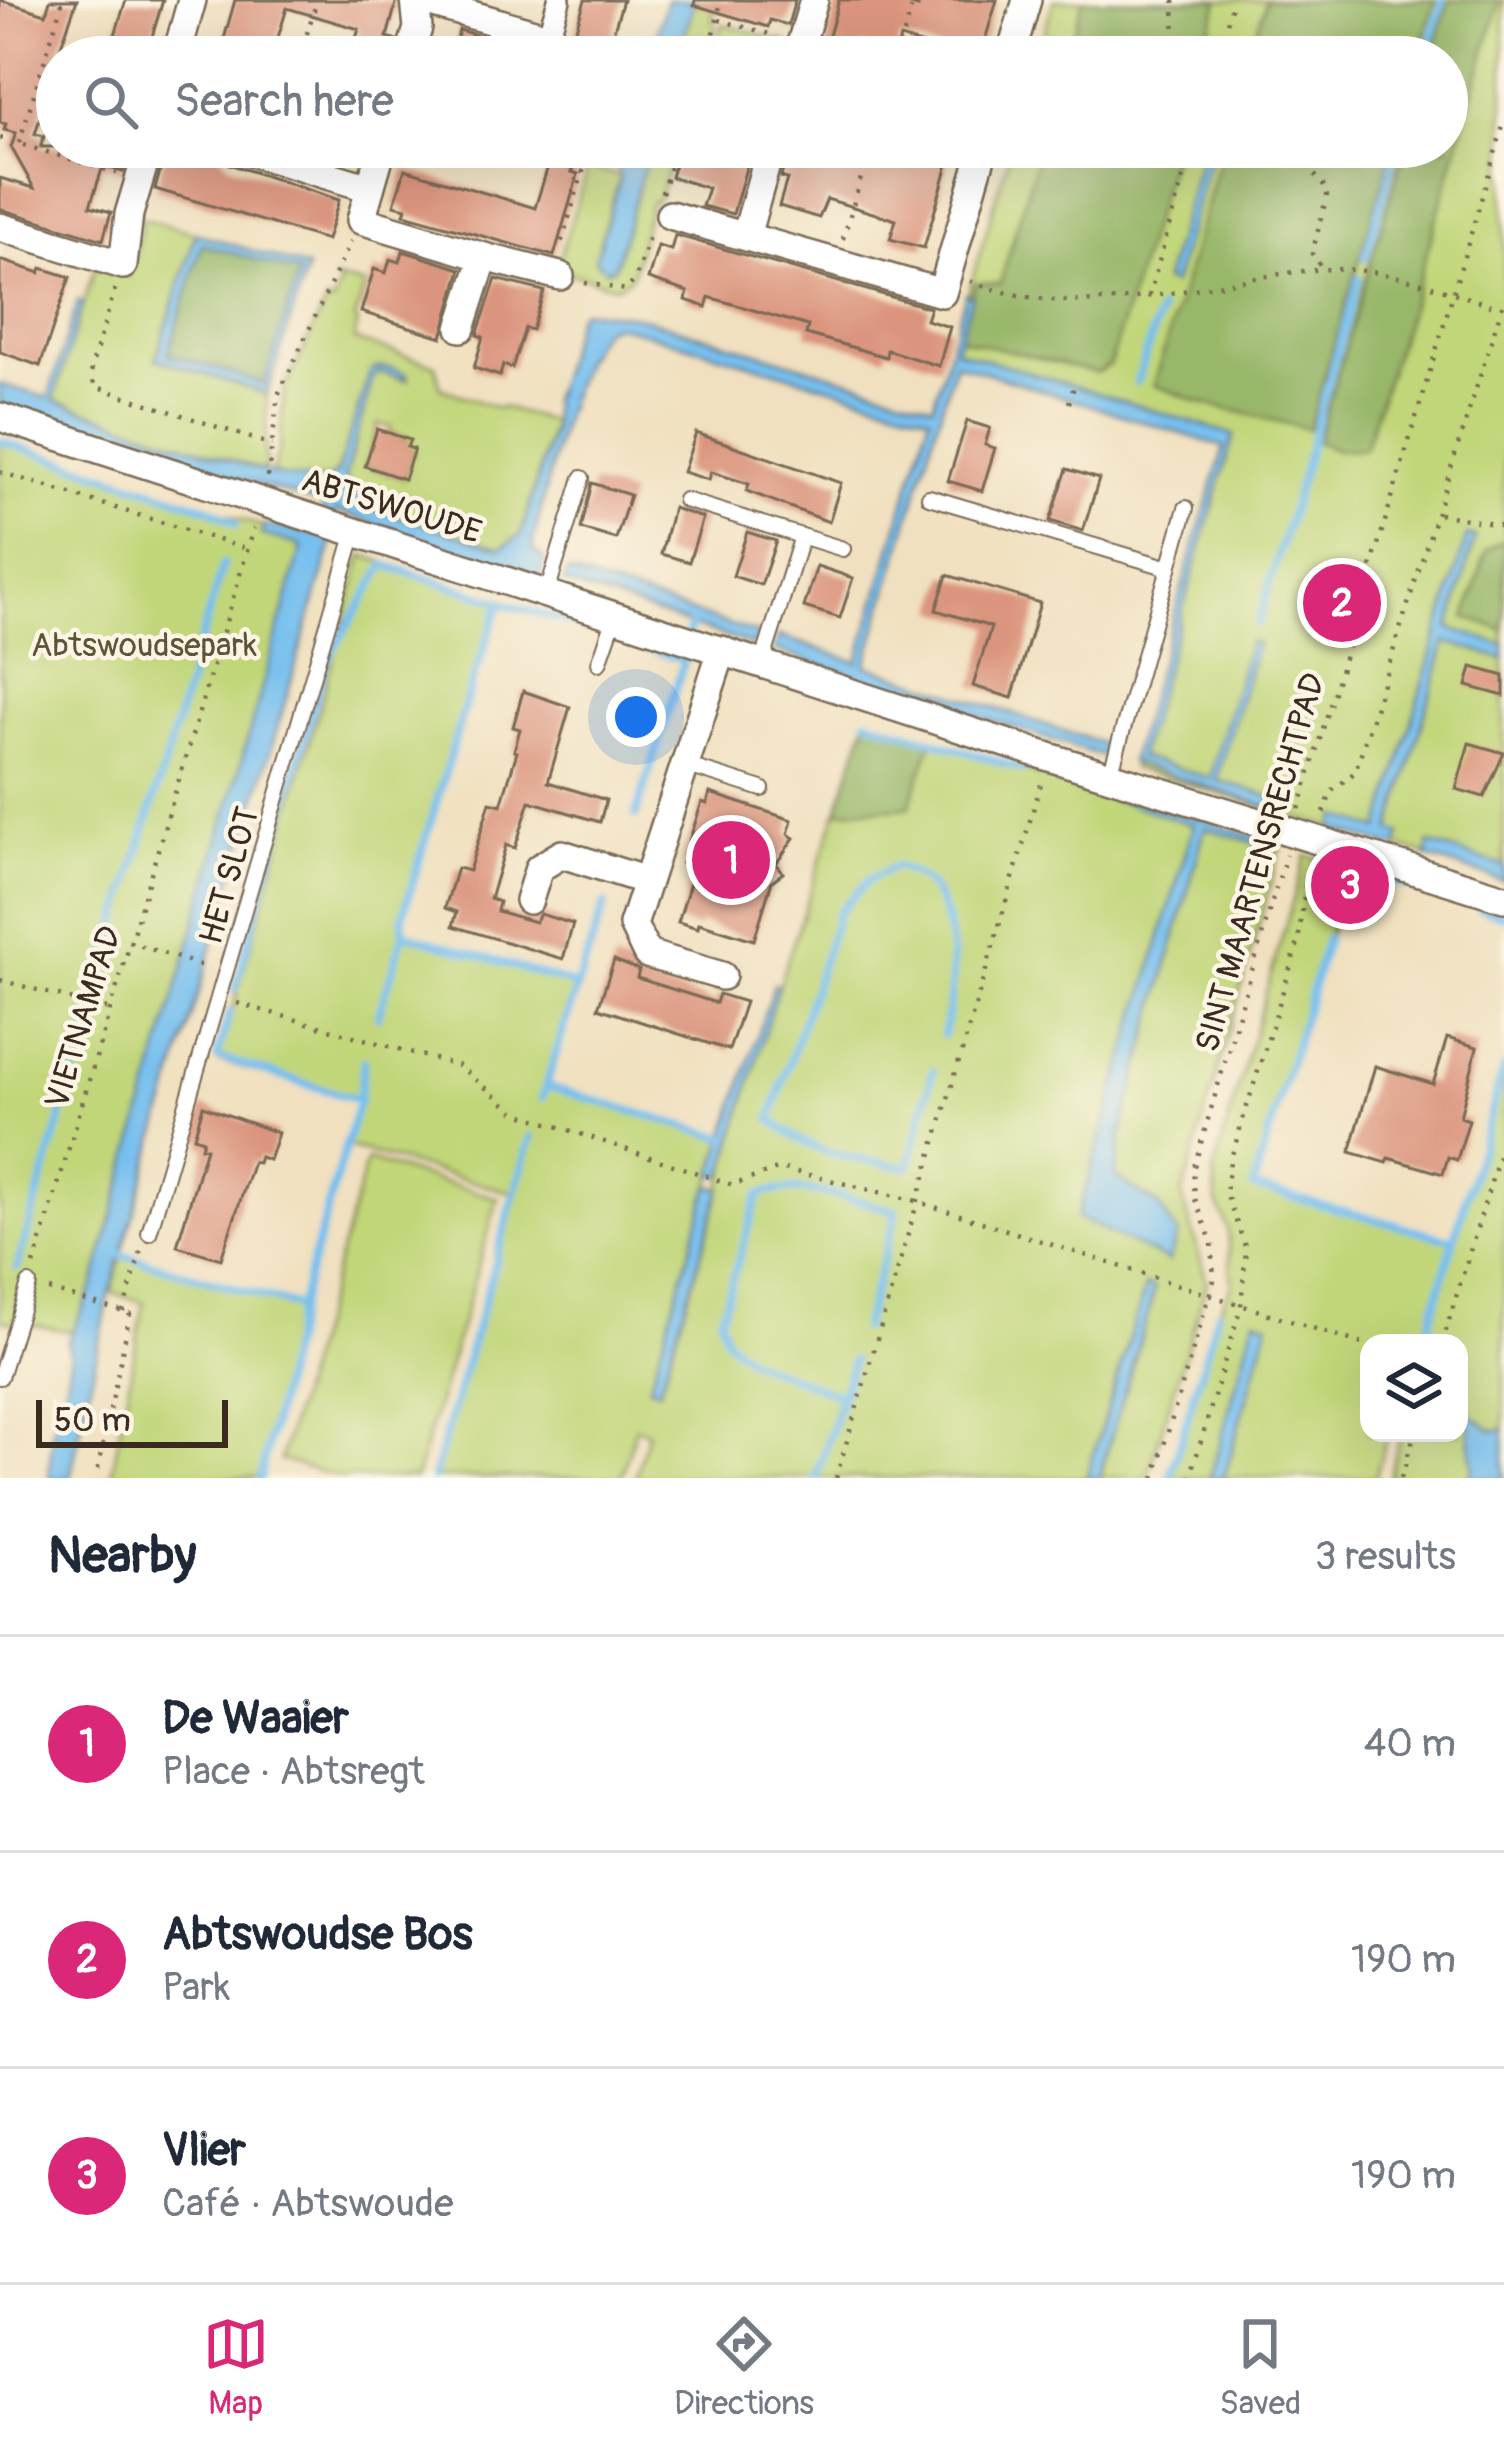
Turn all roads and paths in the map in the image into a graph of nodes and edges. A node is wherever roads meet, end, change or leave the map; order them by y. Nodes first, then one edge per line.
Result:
1 (63, 0) edge
2 (192, 0) edge
3 (317, 0) edge
4 (418, 0) edge
5 (559, 0) edge
6 (721, 0) edge
7 (814, 0) edge
8 (914, 0) edge
9 (1027, 0) edge
10 (1174, 0) edge
11 (1233, 0) edge
12 (719, 20) junction
13 (52, 36) edge
14 (182, 36) edge
15 (306, 36) edge
16 (416, 36) edge
17 (515, 36) edge
18 (548, 36) edge
19 (715, 36) edge
20 (762, 36) edge
21 (804, 36) edge
22 (903, 36) edge
23 (1016, 36) edge
24 (1175, 36) edge
25 (1225, 36) edge
26 (36, 87) edge
27 (1504, 123) edge
28 (0, 138) edge
29 (19, 142) junction
30 (36, 147) edge
31 (101, 168) edge
32 (143, 168) edge
33 (303, 168) edge
34 (376, 168) edge
35 (571, 168) edge
36 (672, 168) edge
37 (765, 168) edge
38 (864, 168) edge
39 (978, 168) edge
40 (1186, 168) edge
41 (1310, 168) edge
42 (139, 180) junction
43 (370, 188) junction
44 (663, 215) junction
45 (361, 220) junction
46 (0, 227) edge
47 (746, 236) junction
48 (484, 257) junction
49 (836, 262) junction
50 (123, 265) junction
51 (1324, 270) junction
52 (948, 272) junction
53 (556, 275) junction
54 (1454, 293) junction
55 (1149, 296) junction
56 (1504, 300) edge
57 (1503, 310) edge
58 (461, 328) dead end
59 (1075, 383) dead end
60 (1069, 403) dead end
61 (0, 417) edge
62 (272, 445) junction
63 (270, 470) dead end
64 (0, 472) edge
65 (582, 478) dead end
66 (929, 497) dead end
67 (685, 500) dead end
68 (260, 502) junction
69 (1186, 508) dead end
70 (1437, 514) junction
71 (335, 525) junction
72 (1504, 526) edge
73 (802, 536) junction
74 (248, 549) junction
75 (843, 549) dead end
76 (1169, 568) junction
77 (547, 592) junction
78 (616, 614) junction
79 (722, 650) junction
80 (599, 663) dead end
81 (762, 663) junction
82 (1049, 757) junction
83 (685, 765) junction
84 (1110, 775) junction
85 (762, 789) dead end
86 (1304, 835) junction
87 (647, 881) junction
88 (1504, 898) edge
89 (529, 900) dead end
90 (129, 943) junction
91 (216, 970) dead end
92 (722, 976) dead end
93 (0, 980) edge
94 (220, 998) junction
95 (104, 1009) junction
96 (1504, 1140) edge
97 (916, 1201) junction
98 (149, 1233) dead end
99 (140, 1251) dead end
100 (29, 1284) junction
101 (1210, 1296) junction
102 (1240, 1306) junction
103 (123, 1312) junction
104 (1445, 1334) edge
105 (1360, 1343) edge
106 (0, 1377) edge
107 (1412, 1442) edge
108 (96, 1478) edge
109 (836, 1478) edge
110 (1154, 1478) edge
111 (1190, 1478) edge
112 (1401, 1478) edge

1 - 13 path
2 - 14 street
3 - 15 path
4 - 16 street
4 - 17 street
5 - 18 street
6 - 12 path
7 - 21 street
8 - 22 path
9 - 23 street
10 - 24 path
11 - 25 path
12 - 19 path
12 - 20 path
26 - 29 path
27 - 54 path, SINT MAARTENSRECHTPAD
28 - 29 path
29 - 30 path
31 - 42 path
32 - 42 street
33 - 43 street
34 - 43 street
35 - 53 path
36 - 44 path
37 - 47 street
38 - 49 path
39 - 52 street
40 - 55 path
41 - 51 path
42 - 50 street
43 - 45 street
44 - 47 street
44 - 53 path
45 - 48 street
45 - 62 path
46 - 50 street
47 - 49 street
48 - 53 street
48 - 58 street
49 - 52 street
50 - 62 path
51 - 54 path
51 - 55 path
52 - 55 path
54 - 57 path
54 - 86 path, SINT MAARTENSRECHTPAD
56 - 57 path
57 - 70 path
59 - 60 path
61 - 68 street, ABTSWOUDE
62 - 63 path
64 - 74 path
65 - 77 lane
66 - 76 lane
67 - 73 lane
68 - 71 street, ABTSWOUDE
68 - 74 path, VIETNAMPAD
69 - 76 lane
70 - 72 path
70 - 86 path
71 - 77 street, ABTSWOUDE
71 - 94 lane, HET SLOT
73 - 75 lane
73 - 81 lane
74 - 90 path, VIETNAMPAD
76 - 84 lane
77 - 78 street, ABTSWOUDE
78 - 79 street, ABTSWOUDE
78 - 80 lane
79 - 81 street, ABTSWOUDE
79 - 83 street
81 - 82 street, ABTSWOUDE
82 - 84 street, ABTSWOUDE
82 - 97 path
83 - 85 lane
83 - 87 street
84 - 86 street, ABTSWOUDE
86 - 88 street, ABTSWOUDE
86 - 101 path, SINT MAARTENSRECHTPAD
86 - 102 path
87 - 89 street
87 - 92 street
90 - 91 path
90 - 95 path, VIETNAMPAD
93 - 95 path
94 - 97 path
94 - 98 lane, HET SLOT
95 - 100 path, VIETNAMPAD
96 - 104 path
97 - 101 path
97 - 109 path
99 - 103 path
100 - 103 path
100 - 106 lane
101 - 102 path
101 - 110 path, SINT MAARTENSRECHTPAD
102 - 105 path
102 - 111 path
103 - 108 path
107 - 112 path

